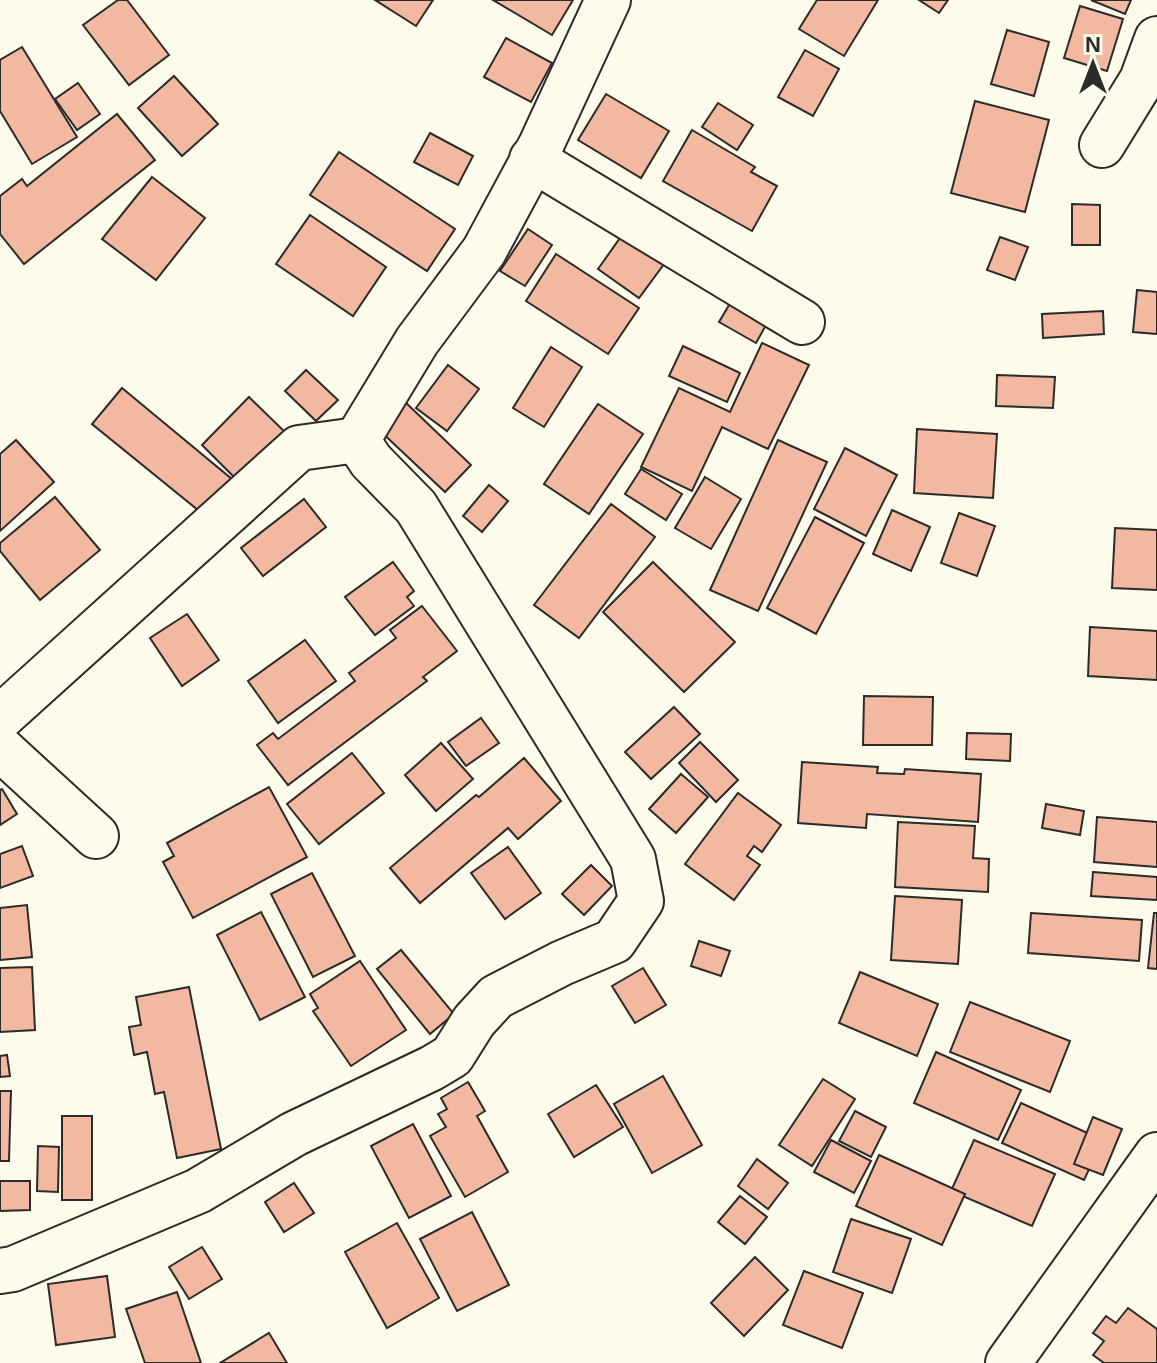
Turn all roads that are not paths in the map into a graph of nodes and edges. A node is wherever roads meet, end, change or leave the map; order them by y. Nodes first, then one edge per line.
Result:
1 (608, 0) edge
2 (1157, 39) edge
3 (1102, 145) dead end
4 (532, 159) junction
5 (802, 322) dead end
6 (357, 440) junction
7 (0, 718) edge
8 (0, 748) edge
9 (96, 836) dead end
10 (1157, 1155) edge
11 (0, 1271) edge
12 (1008, 1363) edge

1 - 4 street
2 - 3 street
4 - 5 street
4 - 6 street
6 - 7 street
6 - 11 street
8 - 9 street
10 - 12 street

